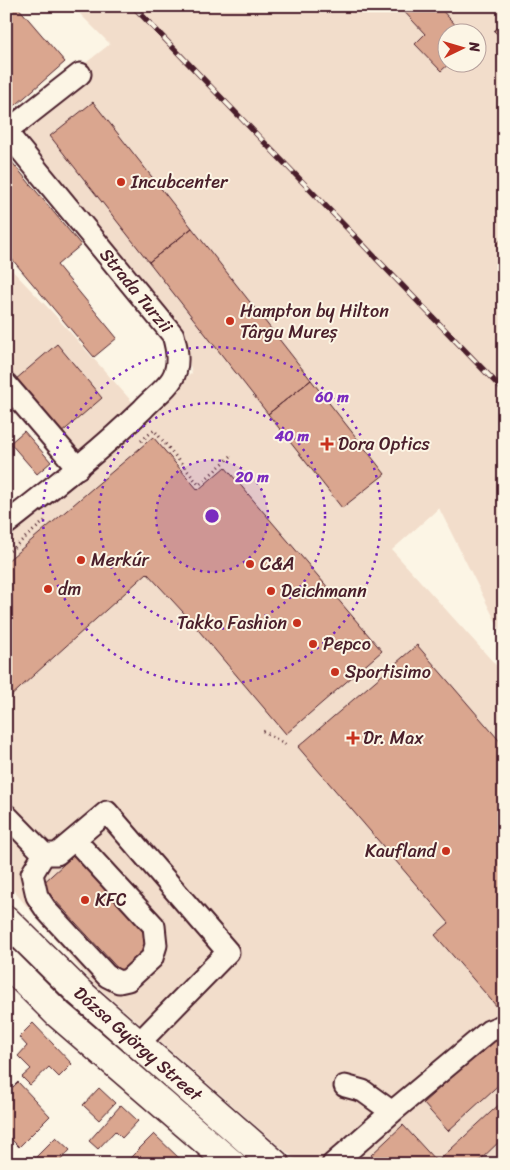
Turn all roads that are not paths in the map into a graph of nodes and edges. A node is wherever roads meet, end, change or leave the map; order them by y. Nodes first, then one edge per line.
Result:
1 (80, 74) dead end
2 (6, 132) edge
3 (6, 384) edge
4 (78, 468) junction
5 (6, 524) edge
6 (6, 816) edge
7 (75, 840) junction
8 (44, 854) junction
9 (6, 920) edge
10 (6, 962) edge
11 (504, 1025) edge
12 (138, 1044) junction
13 (345, 1086) dead end
14 (392, 1112) junction
15 (232, 1164) edge
16 (275, 1164) edge
17 (333, 1164) edge

1 - 2 street
2 - 4 street, Strada Turzii
3 - 4 street
4 - 5 street, Strada Turzii
6 - 8 street
7 - 8 street
7 - 8 street
7 - 12 street
9 - 12 main road, Dózsa György Street
10 - 15 main road, Dózsa György Street
11 - 14 street
12 - 16 main road, Dózsa György Street
13 - 14 street
14 - 17 street

